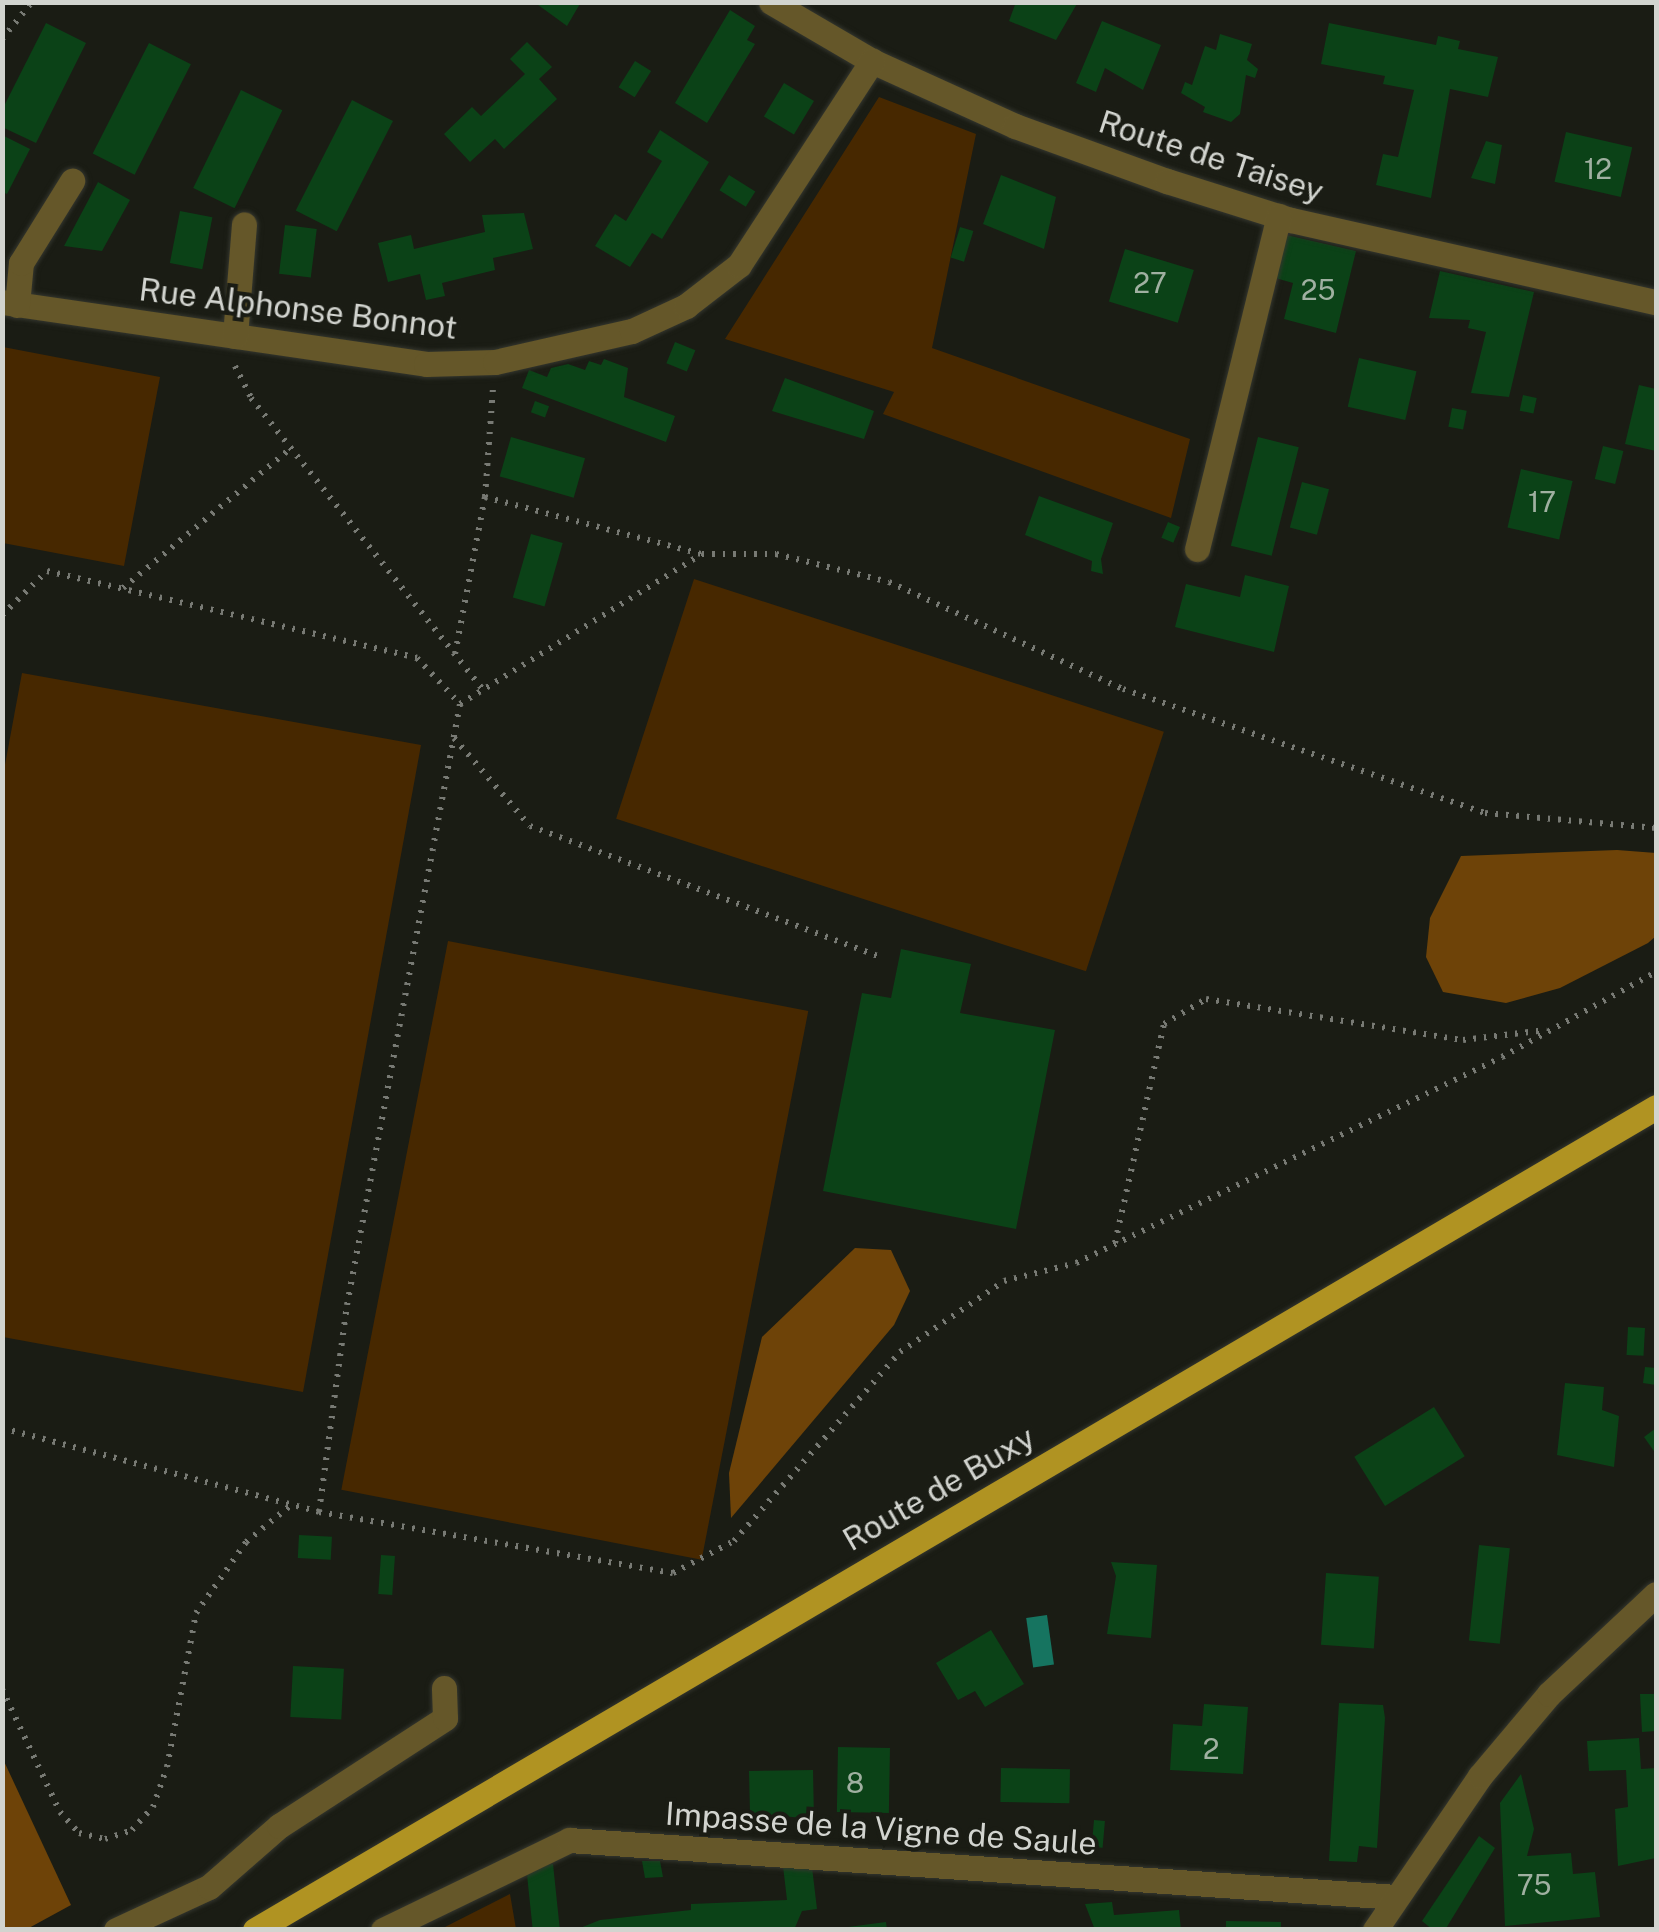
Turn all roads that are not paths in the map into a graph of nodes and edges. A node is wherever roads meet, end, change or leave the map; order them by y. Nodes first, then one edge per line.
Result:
1 (772, 2) edge
2 (872, 61) junction
3 (72, 181) dead end
4 (1279, 216) junction
5 (244, 224) dead end
6 (1656, 302) edge
7 (10, 304) edge
8 (227, 335) junction
9 (1197, 550) dead end
10 (1656, 1107) edge
11 (1656, 1594) edge
12 (444, 1688) dead end
13 (1396, 1896) junction
14 (1381, 1928) edge
15 (116, 1930) edge
16 (256, 1930) edge
17 (382, 1930) edge

1 - 2 street, Route de Taisey
2 - 4 street, Route de Taisey
2 - 8 street, Rue Alphonse Bonnot
3 - 7 street
4 - 6 street, Route de Taisey
4 - 9 street
5 - 8 street
7 - 8 street, Rue Alphonse Bonnot
10 - 16 main road, Route de Buxy
11 - 13 street
12 - 15 street
13 - 14 street
13 - 17 street, Impasse de la Vigne de Saule

